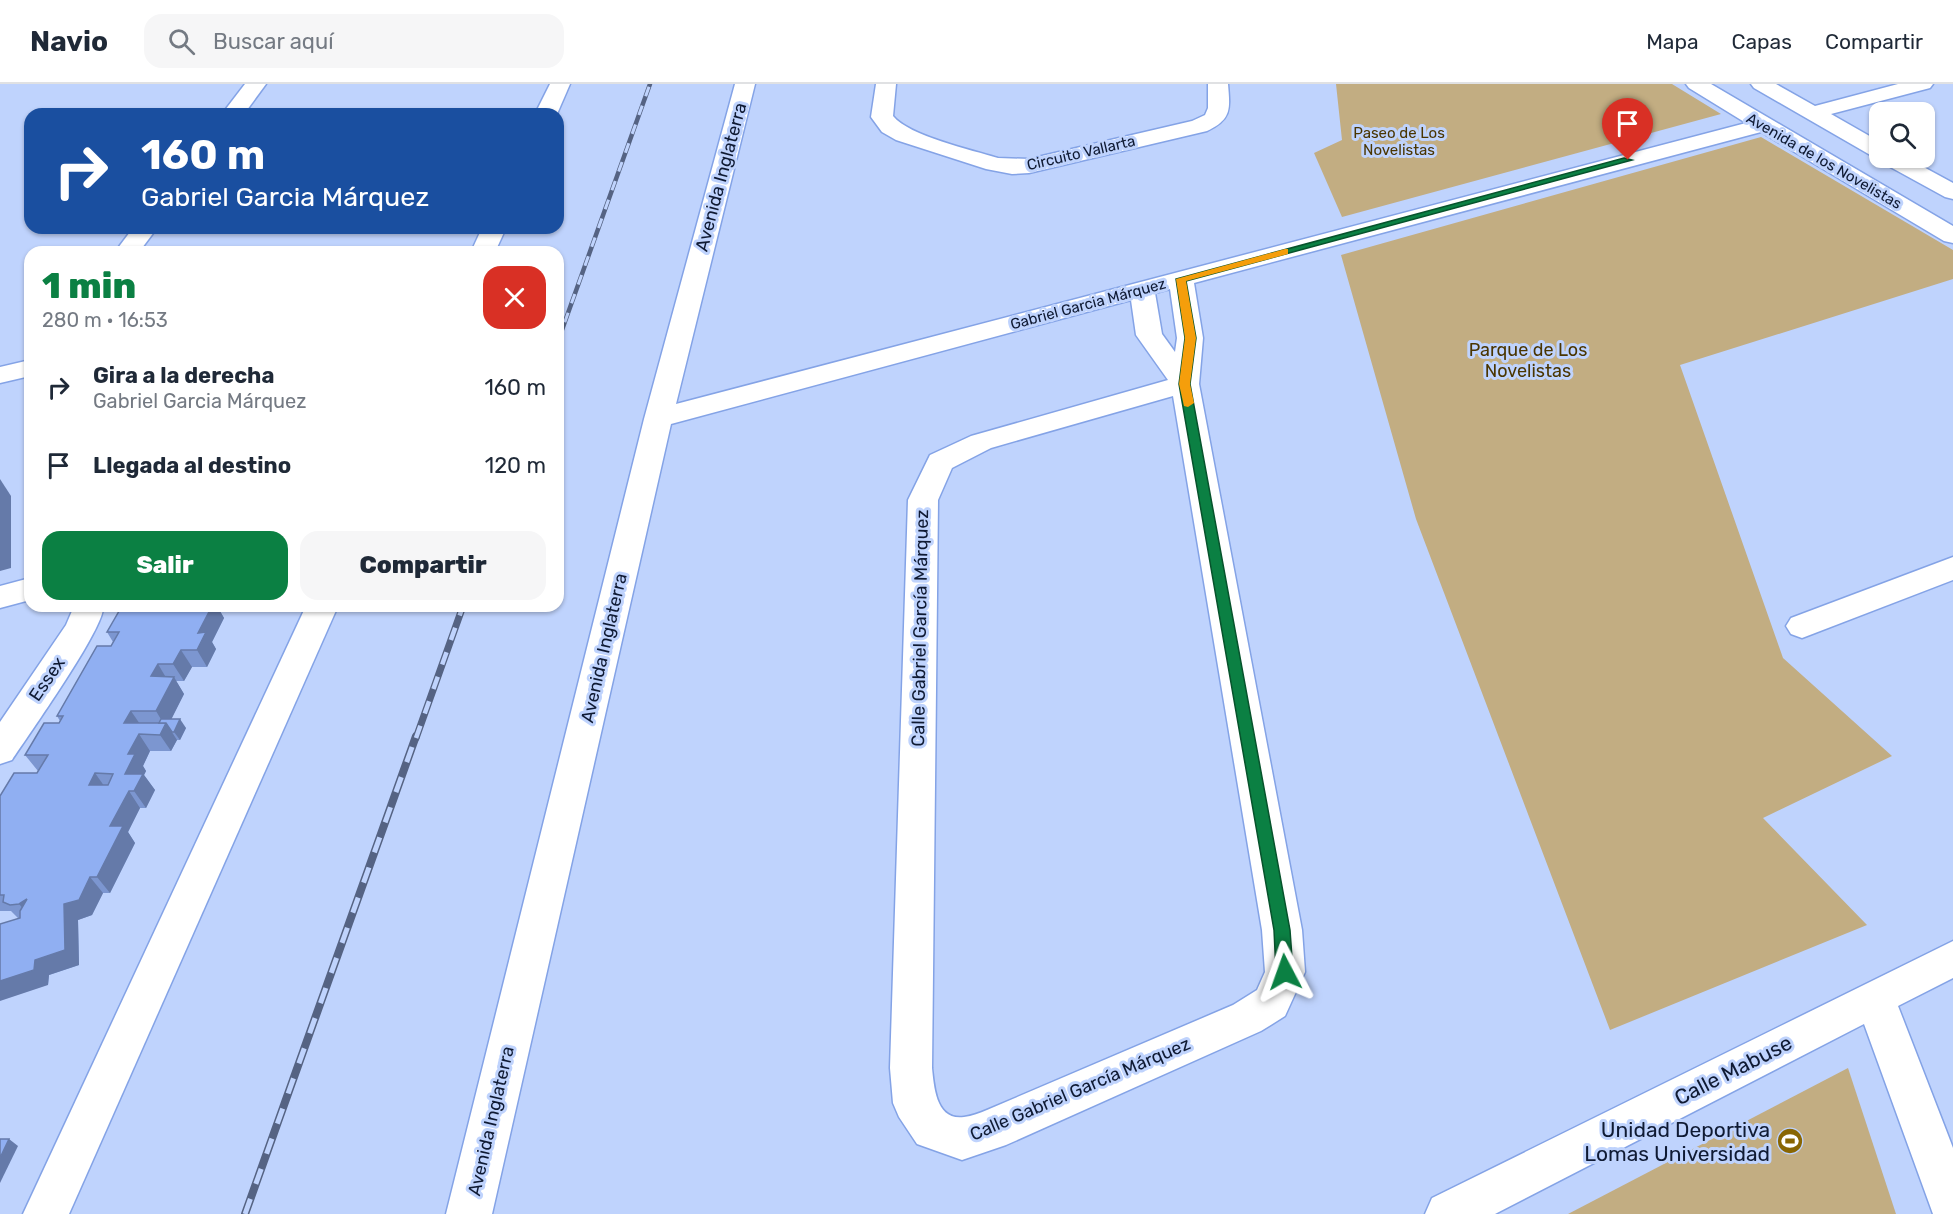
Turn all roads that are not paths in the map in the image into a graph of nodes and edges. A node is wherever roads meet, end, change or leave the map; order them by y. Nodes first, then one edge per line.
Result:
1 (256, 84) edge
2 (560, 84) edge
3 (745, 84) edge
4 (886, 84) edge
5 (1218, 84) edge
6 (1696, 84) edge
7 (1761, 84) edge
8 (1923, 84) edge
9 (238, 108) edge
10 (549, 108) edge
11 (1811, 113) junction
12 (1762, 125) junction
13 (1869, 145) edge
14 (1910, 168) edge
15 (1953, 192) edge
16 (1953, 236) edge
17 (1181, 279) junction
18 (1142, 290) junction
19 (24, 369) edge
20 (0, 375) edge
21 (1185, 384) junction
22 (658, 419) junction
23 (1953, 568) edge
24 (24, 591) edge
25 (0, 597) edge
26 (88, 612) edge
27 (319, 612) edge
28 (1802, 626) dead end
29 (0, 750) edge
30 (1953, 958) edge
31 (1875, 998) junction
32 (1953, 1207) edge
33 (46, 1214) edge
34 (469, 1214) edge
35 (1448, 1214) edge

1 - 9 street
2 - 10 street
3 - 22 street, Avenida Inglaterra
4 - 5 street, Circuito Vallarta
6 - 12 street, Avenida de los Novelistas
7 - 11 street, Avenida de los Novelistas
8 - 11 street
11 - 13 street, Avenida de los Novelistas
12 - 16 street, Avenida de los Novelistas
12 - 17 street, Gabriel Garcia Márquez
14 - 15 street
17 - 18 street, Gabriel Garcia Márquez
17 - 21 street, Calle Gabriel García Márquez
18 - 21 street, Calle Gabriel García Márquez
18 - 22 street, Gabriel Garcia Márquez
19 - 20 street
21 - 21 street, Calle Gabriel García Márquez
22 - 34 street, Avenida Inglaterra
23 - 28 street
24 - 25 street
26 - 29 street, Essex
27 - 33 street
30 - 31 street, Calle Mabuse
31 - 32 street
31 - 35 street, Calle Mabuse

